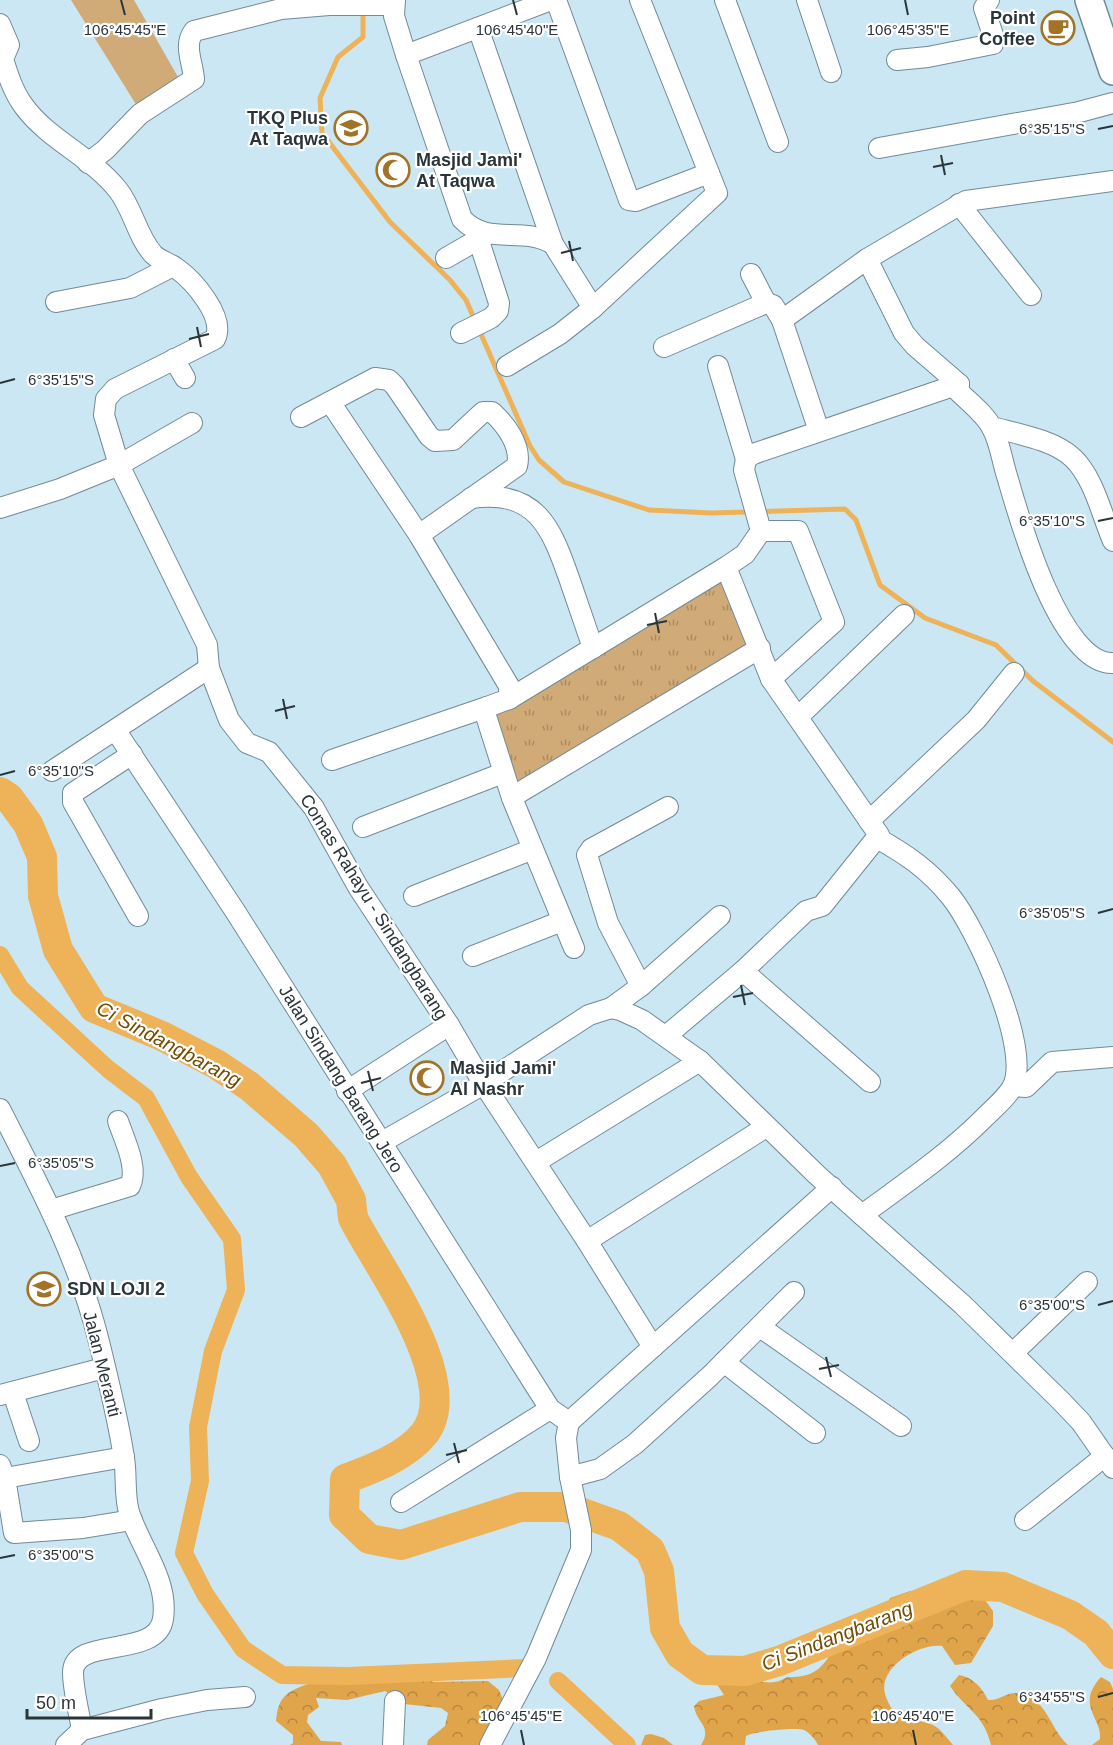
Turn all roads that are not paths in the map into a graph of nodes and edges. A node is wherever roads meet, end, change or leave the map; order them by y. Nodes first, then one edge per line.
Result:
1 (551, 0) edge
2 (556, 0) edge
3 (640, 0) edge
4 (725, 0) edge
5 (807, 0) edge
6 (989, 0) edge
7 (1089, 0) edge
8 (394, 2) edge
9 (0, 24) edge
10 (478, 28) junction
11 (406, 55) junction
12 (1111, 57) edge
13 (897, 60) dead end
14 (831, 72) dead end
15 (1113, 103) edge
16 (778, 142) dead end
17 (879, 147) dead end
18 (88, 163) junction
19 (709, 173) junction
20 (1113, 181) edge
21 (960, 204) junction
22 (482, 237) junction
23 (553, 244) junction
24 (446, 258) dead end
25 (867, 259) junction
26 (173, 266) junction
27 (751, 274) dead end
28 (1031, 295) dead end
29 (56, 302) dead end
30 (766, 303) junction
31 (593, 308) junction
32 (782, 320) junction
33 (467, 331) dead end
34 (664, 347) dead end
35 (174, 359) junction
36 (507, 366) dead end
37 (718, 366) dead end
38 (184, 378) dead end
39 (959, 384) junction
40 (330, 402) junction
41 (301, 417) dead end
42 (192, 423) dead end
43 (992, 427) junction
44 (819, 430) junction
45 (746, 459) junction
46 (119, 465) junction
47 (471, 498) junction
48 (0, 508) edge
49 (760, 528) junction
50 (419, 536) junction
51 (1113, 542) edge
52 (726, 567) junction
53 (904, 615) dead end
54 (593, 648) junction
55 (760, 648) junction
56 (1113, 663) edge
57 (209, 668) junction
58 (1014, 673) dead end
59 (771, 680) junction
60 (509, 699) junction
61 (487, 707) junction
62 (798, 717) junction
63 (116, 731) junction
64 (132, 754) junction
65 (332, 760) dead end
66 (52, 771) dead end
67 (503, 773) junction
68 (512, 797) junction
69 (668, 807) dead end
70 (363, 826) dead end
71 (873, 830) junction
72 (534, 849) junction
73 (414, 896) dead end
74 (138, 916) dead end
75 (720, 916) dead end
76 (562, 921) junction
77 (574, 948) dead end
78 (473, 956) dead end
79 (743, 971) junction
80 (641, 986) junction
81 (611, 1008) junction
82 (449, 1025) junction
83 (666, 1036) junction
84 (1113, 1057) edge
85 (699, 1061) junction
86 (870, 1082) dead end
87 (483, 1083) junction
88 (1013, 1086) junction
89 (347, 1090) junction
90 (0, 1109) edge
91 (118, 1121) dead end
92 (766, 1127) junction
93 (382, 1142) junction
94 (536, 1162) junction
95 (832, 1187) junction
96 (51, 1210) junction
97 (862, 1215) junction
98 (588, 1241) junction
99 (1087, 1282) dead end
100 (794, 1292) dead end
101 (760, 1326) junction
102 (653, 1347) junction
103 (1014, 1352) junction
104 (724, 1362) junction
105 (104, 1368) junction
106 (6, 1394) edge
107 (550, 1409) junction
108 (569, 1422) junction
109 (901, 1426) dead end
110 (815, 1433) dead end
111 (29, 1441) dead end
112 (124, 1457) junction
113 (1109, 1462) edge
114 (3, 1472) edge
115 (572, 1483) junction
116 (401, 1502) dead end
117 (132, 1520) junction
118 (1025, 1520) dead end
119 (245, 1697) dead end
120 (395, 1701) dead end
121 (82, 1730) junction
122 (66, 1745) edge
123 (393, 1745) edge
124 (490, 1745) edge

1 - 10 street
2 - 19 street
3 - 19 street
4 - 16 street
5 - 14 street
6 - 13 street
7 - 12 main road
8 - 11 street
8 - 18 street
9 - 18 street
10 - 11 street
10 - 23 street
11 - 22 street
15 - 17 street
18 - 26 street
19 - 31 street
20 - 21 street
21 - 25 street
21 - 28 street
22 - 23 street
22 - 24 street
22 - 33 street
23 - 31 street
25 - 32 street
25 - 39 street
26 - 29 street
26 - 35 street
27 - 30 street
30 - 32 street
30 - 34 street
31 - 36 street
32 - 44 street
35 - 38 street
35 - 46 street, Comas Rahayu - Sindangbarang
37 - 45 street
39 - 43 street
39 - 44 street
40 - 41 street
40 - 47 street
40 - 50 street
42 - 46 street
43 - 51 street
43 - 56 street
44 - 45 street
45 - 49 street
46 - 48 street
46 - 57 street, Comas Rahayu - Sindangbarang
47 - 50 street
47 - 54 street
49 - 52 street
49 - 59 street
50 - 60 street
52 - 54 street
52 - 55 street
53 - 62 street
54 - 60 street
55 - 59 street
55 - 68 street
57 - 63 street
57 - 82 street, Comas Rahayu - Sindangbarang
58 - 71 street
59 - 62 street
60 - 61 street
61 - 65 street
61 - 67 street
62 - 71 street
63 - 64 street, Jalan Sindang Barang Jero
63 - 66 street
64 - 74 street
64 - 89 street, Jalan Sindang Barang Jero
67 - 68 street
67 - 70 street
68 - 72 street
69 - 80 street
71 - 79 street
71 - 88 street
72 - 73 street
72 - 76 street
75 - 80 street
76 - 77 street
76 - 78 street
79 - 83 street
79 - 86 street
80 - 81 street
81 - 83 street
81 - 87 street
82 - 87 street, Comas Rahayu - Sindangbarang
82 - 89 street
83 - 85 street
84 - 88 street
85 - 92 street
85 - 94 street
87 - 93 street
87 - 94 street, Comas Rahayu - Sindangbarang
88 - 97 street
89 - 93 street, Jalan Sindang Barang Jero
90 - 96 street, Jalan Meranti
91 - 96 street
92 - 95 street
92 - 98 street
93 - 107 street, Jalan Sindang Barang Jero
94 - 98 street, Comas Rahayu - Sindangbarang
95 - 97 street
95 - 102 street
96 - 105 street, Jalan Meranti
97 - 103 street
98 - 102 street, Comas Rahayu - Sindangbarang
99 - 103 street
100 - 101 street
101 - 104 street
101 - 109 street
102 - 108 street
103 - 113 street
104 - 110 street
104 - 115 street
105 - 106 street
105 - 112 street, Jalan Meranti
106 - 111 street
107 - 108 street, Jalan Sindang Barang Jero
107 - 116 street
108 - 115 street
112 - 114 street
112 - 117 street, Jalan Meranti
113 - 118 street
114 - 117 street
115 - 124 street
117 - 121 street, Jalan Meranti
119 - 121 street
120 - 123 street
121 - 122 street

